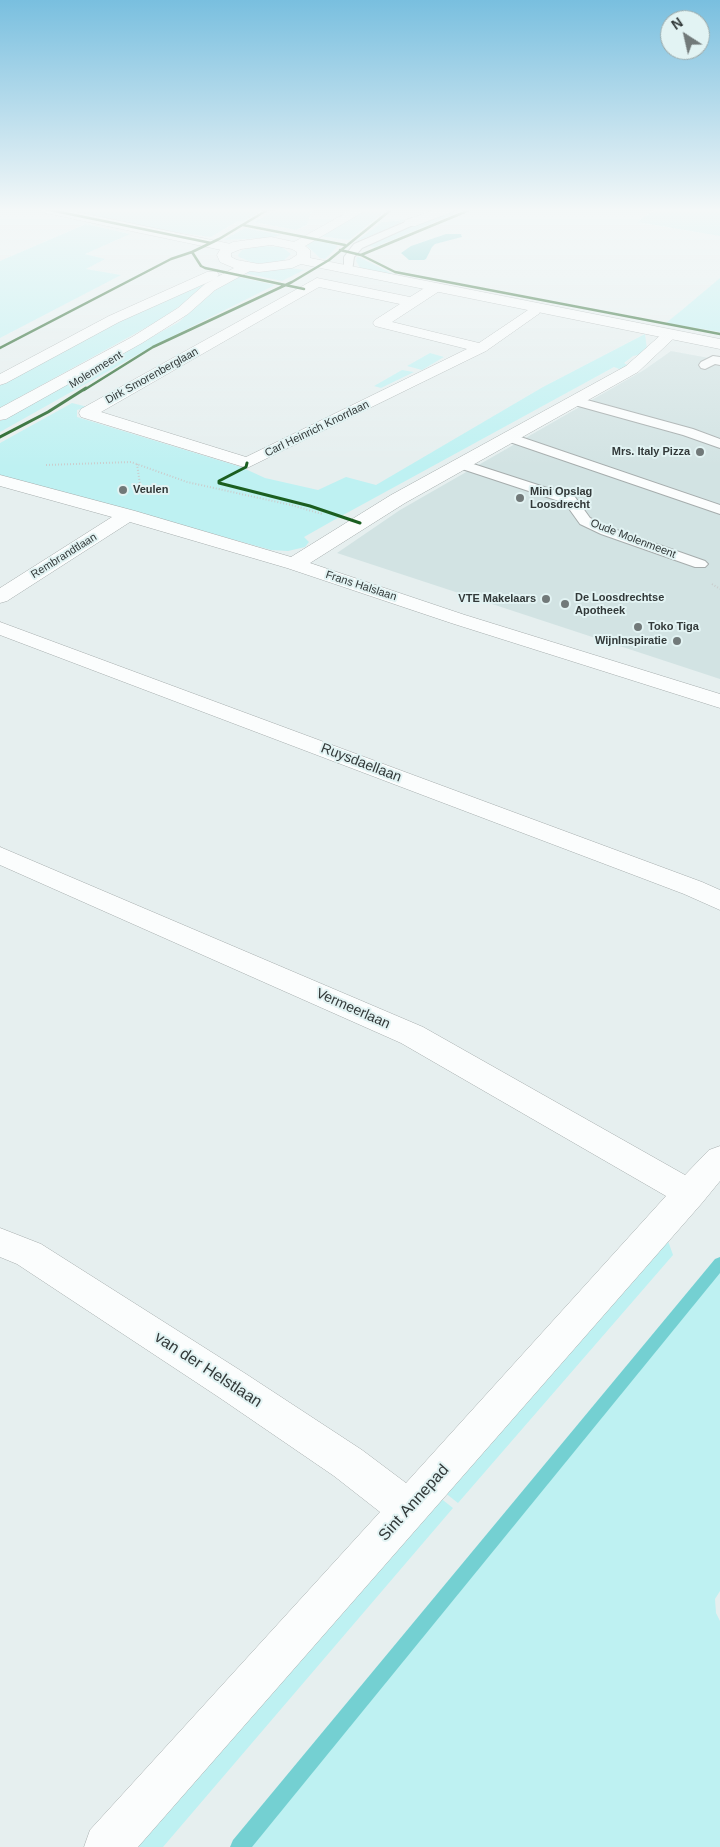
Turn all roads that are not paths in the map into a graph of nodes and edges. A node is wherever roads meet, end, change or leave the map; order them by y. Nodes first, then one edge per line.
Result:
1 (170, 295) edge
2 (201, 295) edge
3 (294, 295) edge
4 (380, 295) edge
5 (423, 295) edge
6 (476, 295) edge
7 (413, 302) junction
8 (533, 313) dead end
9 (669, 335) junction
10 (720, 344) edge
11 (481, 348) junction
12 (720, 361) edge
13 (705, 366) dead end
14 (0, 380) edge
15 (576, 401) junction
16 (0, 415) edge
17 (509, 437) junction
18 (720, 444) edge
19 (247, 463) joint
20 (461, 464) junction
21 (0, 480) edge
22 (720, 510) edge
23 (128, 515) junction
24 (294, 564) junction
25 (700, 564) dead end
26 (0, 597) edge
27 (0, 628) edge
28 (720, 701) edge
29 (0, 855) edge
30 (720, 901) edge
31 (720, 1159) edge
32 (690, 1194) junction
33 (0, 1242) edge
34 (408, 1509) junction
35 (107, 1847) edge

1 - 14 street
2 - 16 street, Molenmeent
3 - 19 street, Dirk Smorenberglaan
4 - 7 street, Dirk Smorenberglaan
5 - 7 street
6 - 9 street
7 - 11 street
8 - 11 street, Carl Heinrich Knorrlaan
9 - 10 street
9 - 15 street
11 - 19 street, Carl Heinrich Knorrlaan
12 - 13 lane
15 - 17 street
15 - 18 lane
17 - 20 street
17 - 22 lane
20 - 24 street
20 - 25 lane, Oude Molenmeent
21 - 23 street, Frans Halslaan
23 - 24 street, Frans Halslaan
23 - 26 street, Rembrandtlaan
24 - 28 street, Frans Halslaan
27 - 30 street, Ruysdaellaan
29 - 32 street, Vermeerlaan
31 - 32 street, Sint Annepad
32 - 34 street, Sint Annepad
33 - 34 street, van der Helstlaan
34 - 35 street, Sint Annepad

